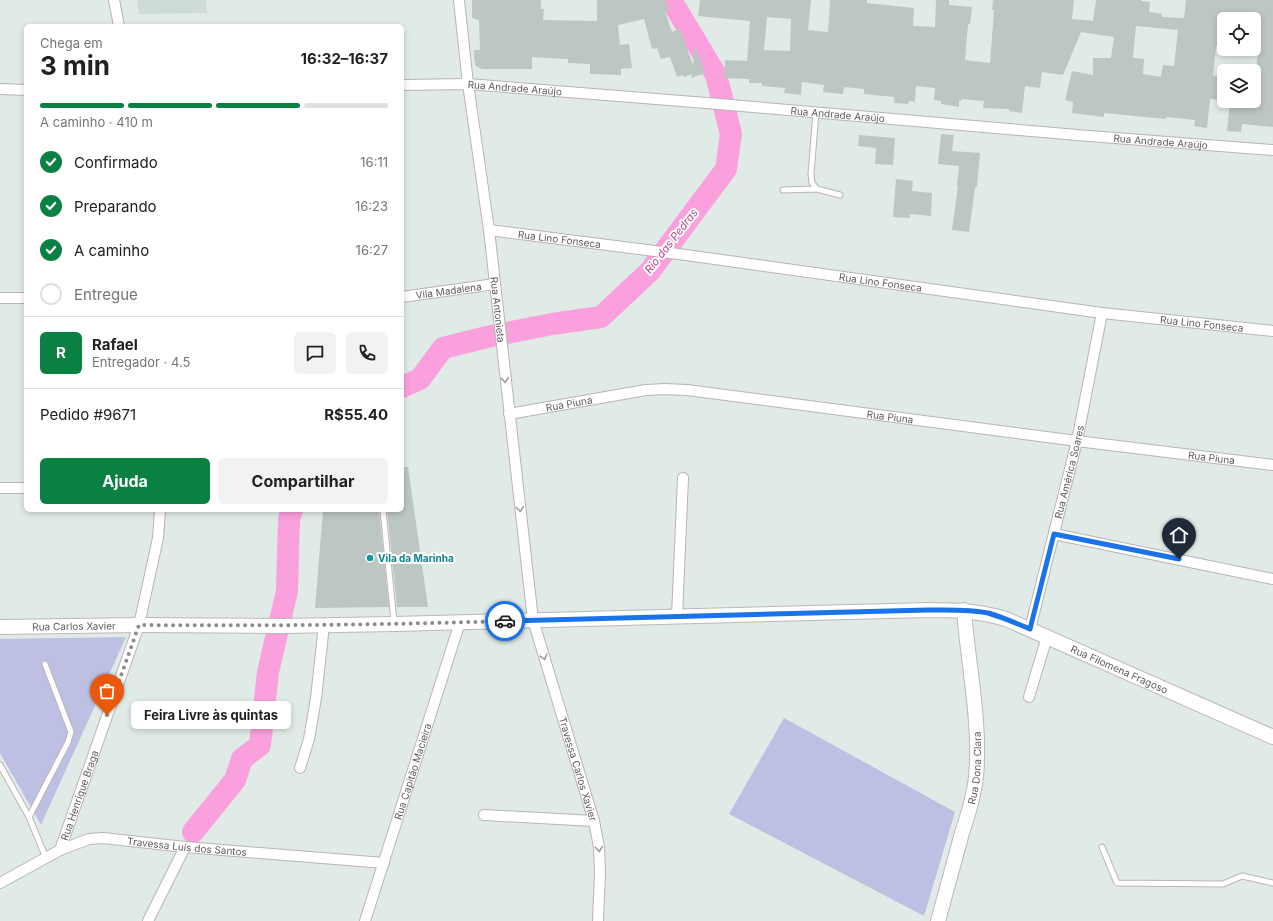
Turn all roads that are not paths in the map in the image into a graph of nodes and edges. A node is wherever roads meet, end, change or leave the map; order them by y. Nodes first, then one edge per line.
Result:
1 (114, 0) edge
2 (459, 0) edge
3 (119, 24) edge
4 (468, 84) junction
5 (404, 85) edge
6 (0, 89) edge
7 (24, 90) edge
8 (816, 112) junction
9 (1273, 150) edge
10 (816, 189) junction
11 (783, 190) dead end
12 (840, 195) dead end
13 (489, 230) junction
14 (495, 284) junction
15 (404, 297) edge
16 (0, 298) edge
17 (24, 298) edge
18 (1102, 313) junction
19 (1273, 331) edge
20 (509, 414) junction
21 (1077, 441) junction
22 (1273, 465) edge
23 (682, 478) dead end
24 (0, 488) edge
25 (24, 488) edge
26 (160, 512) edge
27 (383, 512) edge
28 (1054, 534) junction
29 (1273, 579) edge
30 (964, 610) junction
31 (677, 616) junction
32 (533, 620) junction
33 (460, 622) junction
34 (394, 624) junction
35 (139, 625) junction
36 (324, 625) junction
37 (0, 627) edge
38 (1030, 629) junction
39 (1047, 637) junction
40 (45, 664) dead end
41 (1029, 697) dead end
42 (1273, 737) edge
43 (0, 765) edge
44 (300, 768) dead end
45 (484, 815) dead end
46 (30, 817) junction
47 (594, 821) junction
48 (185, 847) junction
49 (1102, 847) dead end
50 (60, 850) junction
51 (46, 858) junction
52 (384, 863) junction
53 (0, 883) edge
54 (1273, 883) edge
55 (148, 921) edge
56 (365, 921) edge
57 (598, 921) edge
58 (938, 921) edge

1 - 3 street
2 - 4 street, Rua Antonieta
4 - 5 street, Rua Andrade Araújo
4 - 8 street, Rua Andrade Araújo
4 - 13 street, Rua Antonieta
6 - 7 street
8 - 9 street, Rua Andrade Araújo
8 - 10 lane
10 - 11 lane
10 - 12 lane
13 - 14 street, Rua Antonieta
13 - 18 street, Rua Lino Fonseca
14 - 15 street, Vila Madalena
14 -> 20 street, Rua Antonieta
16 - 17 street
18 - 19 street, Rua Lino Fonseca
18 - 21 street, Rua América Soares
20 - 21 street, Rua Piuna
20 -> 32 street, Rua Antonieta
21 - 22 street, Rua Piuna
21 - 28 street, Rua América Soares
23 - 31 street
24 - 25 street
26 - 35 street, Rua Henrique Braga
27 - 34 lane
28 - 29 street
28 - 38 street, Rua América Soares
30 - 31 street, Rua Carlos Xavier
30 - 38 street, Rua Filomena Fragoso
30 - 58 street, Rua Dona Clara
31 - 32 street, Rua Carlos Xavier
32 - 33 street, Rua Carlos Xavier
32 -> 47 street, Travessa Carlos Xavier
33 - 34 street, Rua Carlos Xavier
33 - 52 street, Rua Capitão Macieira
34 - 36 street, Rua Carlos Xavier
35 - 36 street, Rua Carlos Xavier
35 - 37 street, Rua Carlos Xavier
35 - 50 street, Rua Henrique Braga
36 - 44 street
38 - 39 street, Rua Filomena Fragoso
39 - 41 street
39 - 42 street, Rua Filomena Fragoso
40 - 46 lane
43 - 46 lane
45 - 47 street
46 - 51 lane
47 -> 57 street, Travessa Carlos Xavier
48 - 50 street, Travessa Luís dos Santos
48 - 52 street, Travessa Luís dos Santos
48 - 55 street
49 - 54 lane
50 - 51 street, Travessa Luís dos Santos
51 - 53 street, Travessa Luís dos Santos
52 - 56 street, Rua Capitão Macieira

